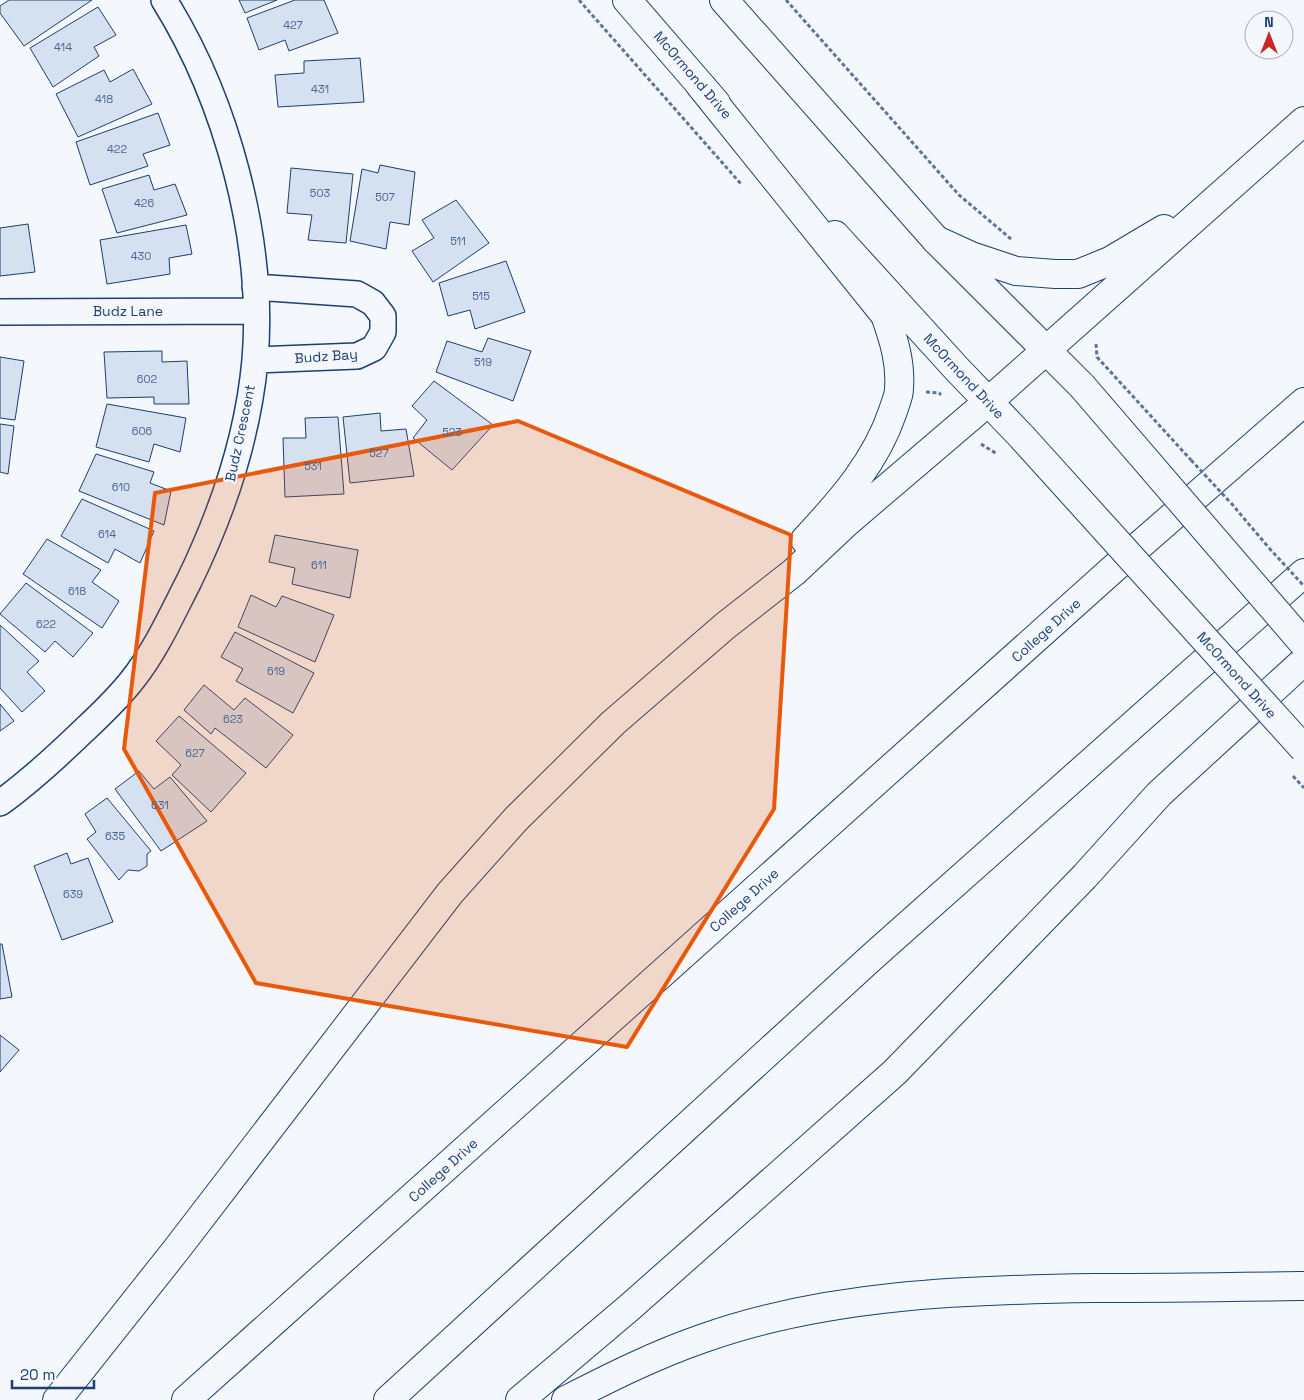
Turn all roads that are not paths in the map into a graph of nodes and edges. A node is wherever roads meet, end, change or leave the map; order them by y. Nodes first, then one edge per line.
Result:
1 (164, 0) edge
2 (627, 0) edge
3 (724, 0) edge
4 (700, 85) junction
5 (1304, 121) edge
6 (1219, 197) junction
7 (936, 240) junction
8 (254, 287) junction
9 (255, 311) junction
10 (0, 312) edge
11 (1046, 349) junction
12 (254, 360) junction
13 (989, 401) junction
14 (1304, 402) edge
15 (1304, 573) edge
16 (725, 626) junction
17 (1304, 644) edge
18 (1304, 661) edge
19 (1304, 749) edge
20 (0, 803) edge
21 (1304, 1286) edge
22 (56, 1400) edge
23 (186, 1400) edge
24 (388, 1400) edge
25 (520, 1400) edge
26 (566, 1400) edge

1 - 8 street, Budz Crescent
2 - 4 main road, McOrmond Drive
3 - 7 main road
4 - 13 main road, McOrmond Drive
4 - 16 main road
5 - 6 main road
6 - 7 main road
6 - 11 main road
7 - 11 main road
8 - 9 street, Budz Crescent
8 - 12 street, Budz Bay
9 - 10 street, Budz Lane
9 - 12 street, Budz Crescent
11 - 13 main road
11 - 17 main road, bridge
12 - 20 street, Budz Crescent
13 - 16 main road
13 - 19 main road, McOrmond Drive, bridge
14 - 23 main road, College Drive
15 - 24 main road
16 - 22 main road
18 - 25 main road
21 - 26 main road

